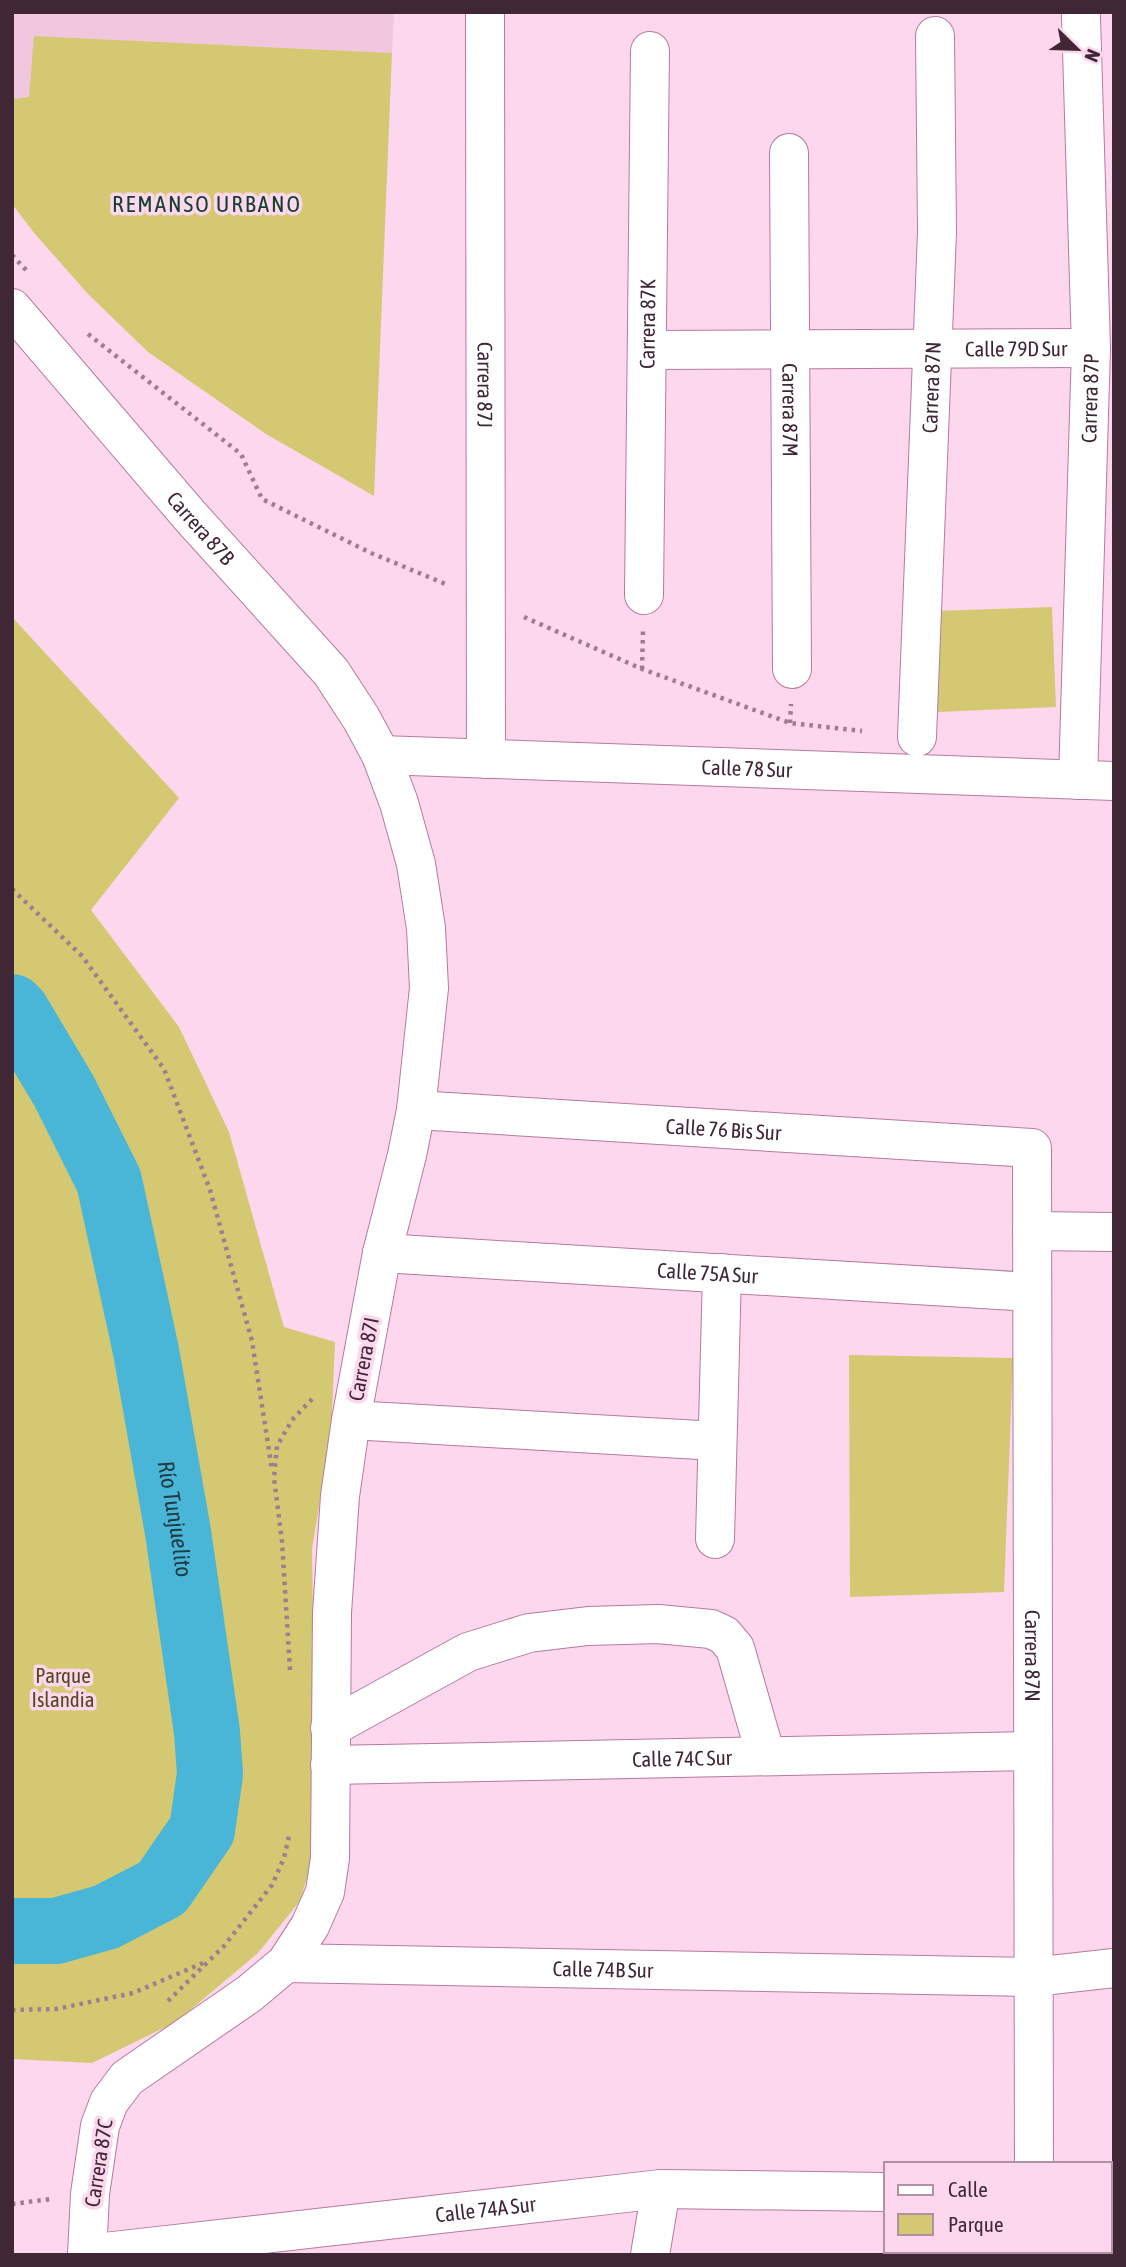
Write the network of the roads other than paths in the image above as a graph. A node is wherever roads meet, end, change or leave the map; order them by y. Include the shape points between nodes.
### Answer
1 (485, 12) edge
2 (1081, 17) dead end
3 (935, 36) dead end
4 (650, 51) dead end
5 (1098, 84) edge
6 (789, 153) dead end
7 (17, 322) edge
8 (1091, 348) junction
9 (790, 349) junction
10 (933, 349) junction
11 (646, 350) junction
12 (1102, 432) edge
13 (644, 595) dead end
14 (792, 668) dead end
15 (917, 737) road end
16 (381, 755) junction
17 (486, 759) junction
18 (1096, 780) edge
19 (416, 1110) junction
20 (1032, 1148) joint
21 (1032, 1231) junction
22 (1114, 1232) edge
23 (382, 1254) junction
24 (722, 1273) junction
25 (1032, 1292) junction
26 (351, 1420) junction
27 (717, 1441) junction
28 (715, 1539) dead end
29 (330, 1747) junction
30 (1033, 1751) junction
31 (766, 1756) junction
32 (286, 1963) junction
33 (1114, 1968) edge
34 (1033, 1977) junction
35 (1034, 2162) edge
36 (661, 2189) junction
37 (884, 2192) edge
38 (87, 2254) edge
39 (650, 2255) edge

1 - 17 street, Carrera 87J
2 - 5 street, Carrera 87P
3 - 10 street, Carrera 87N
4 - 11 street, Carrera 87K
5 - 8 street, Carrera 87P
6 - 9 street, Carrera 87M
7 - 16 street, Carrera 87B via 331,673
8 - 10 street, Calle 79D Sur
8 - 12 street, Carrera 87P
9 - 10 street, Calle 79D Sur
9 - 11 street, Calle 79D Sur
9 - 14 street, Carrera 87M
10 - 15 street, Carrera 87N
11 - 13 street, Carrera 87K
12 - 18 street, Carrera 87P
16 - 17 street, Calle 78 Sur
16 - 19 street, Carrera 87I via 416,864 426,928 429,988
17 - 18 street, Calle 78 Sur
19 - 20 street, Calle 76 Bis Sur
19 - 23 street, Carrera 87I
20 - 21 street, Carrera 87N
21 - 22 street
21 - 25 street, Carrera 87N
23 - 24 street, Calle 75A Sur
23 - 26 street, Carrera 87I
24 - 25 street, Calle 75A Sur
24 - 27 street
25 - 30 street, Carrera 87N
26 - 27 street
26 - 29 street, Carrera 87I via 334,1554
27 - 28 street
29 - 31 street, Calle 74C Sur
29 - 31 street via 468,1652 529,1633 658,1624 711,1629 735,1647
29 - 32 street, Carrera 87I via 330,1858 325,1892
30 - 31 street, Calle 74C Sur
30 - 34 street, Carrera 87N
32 - 34 street, Calle 74B Sur
32 - 38 street, Carrera 87C via 212,2021 127,2078 109,2102 100,2126 90,2194
33 - 34 street, Calle 74B Sur
34 - 35 street, Carrera 87N
36 - 37 street, Calle 74A Sur
36 - 38 street, Calle 74A Sur
36 - 39 street

